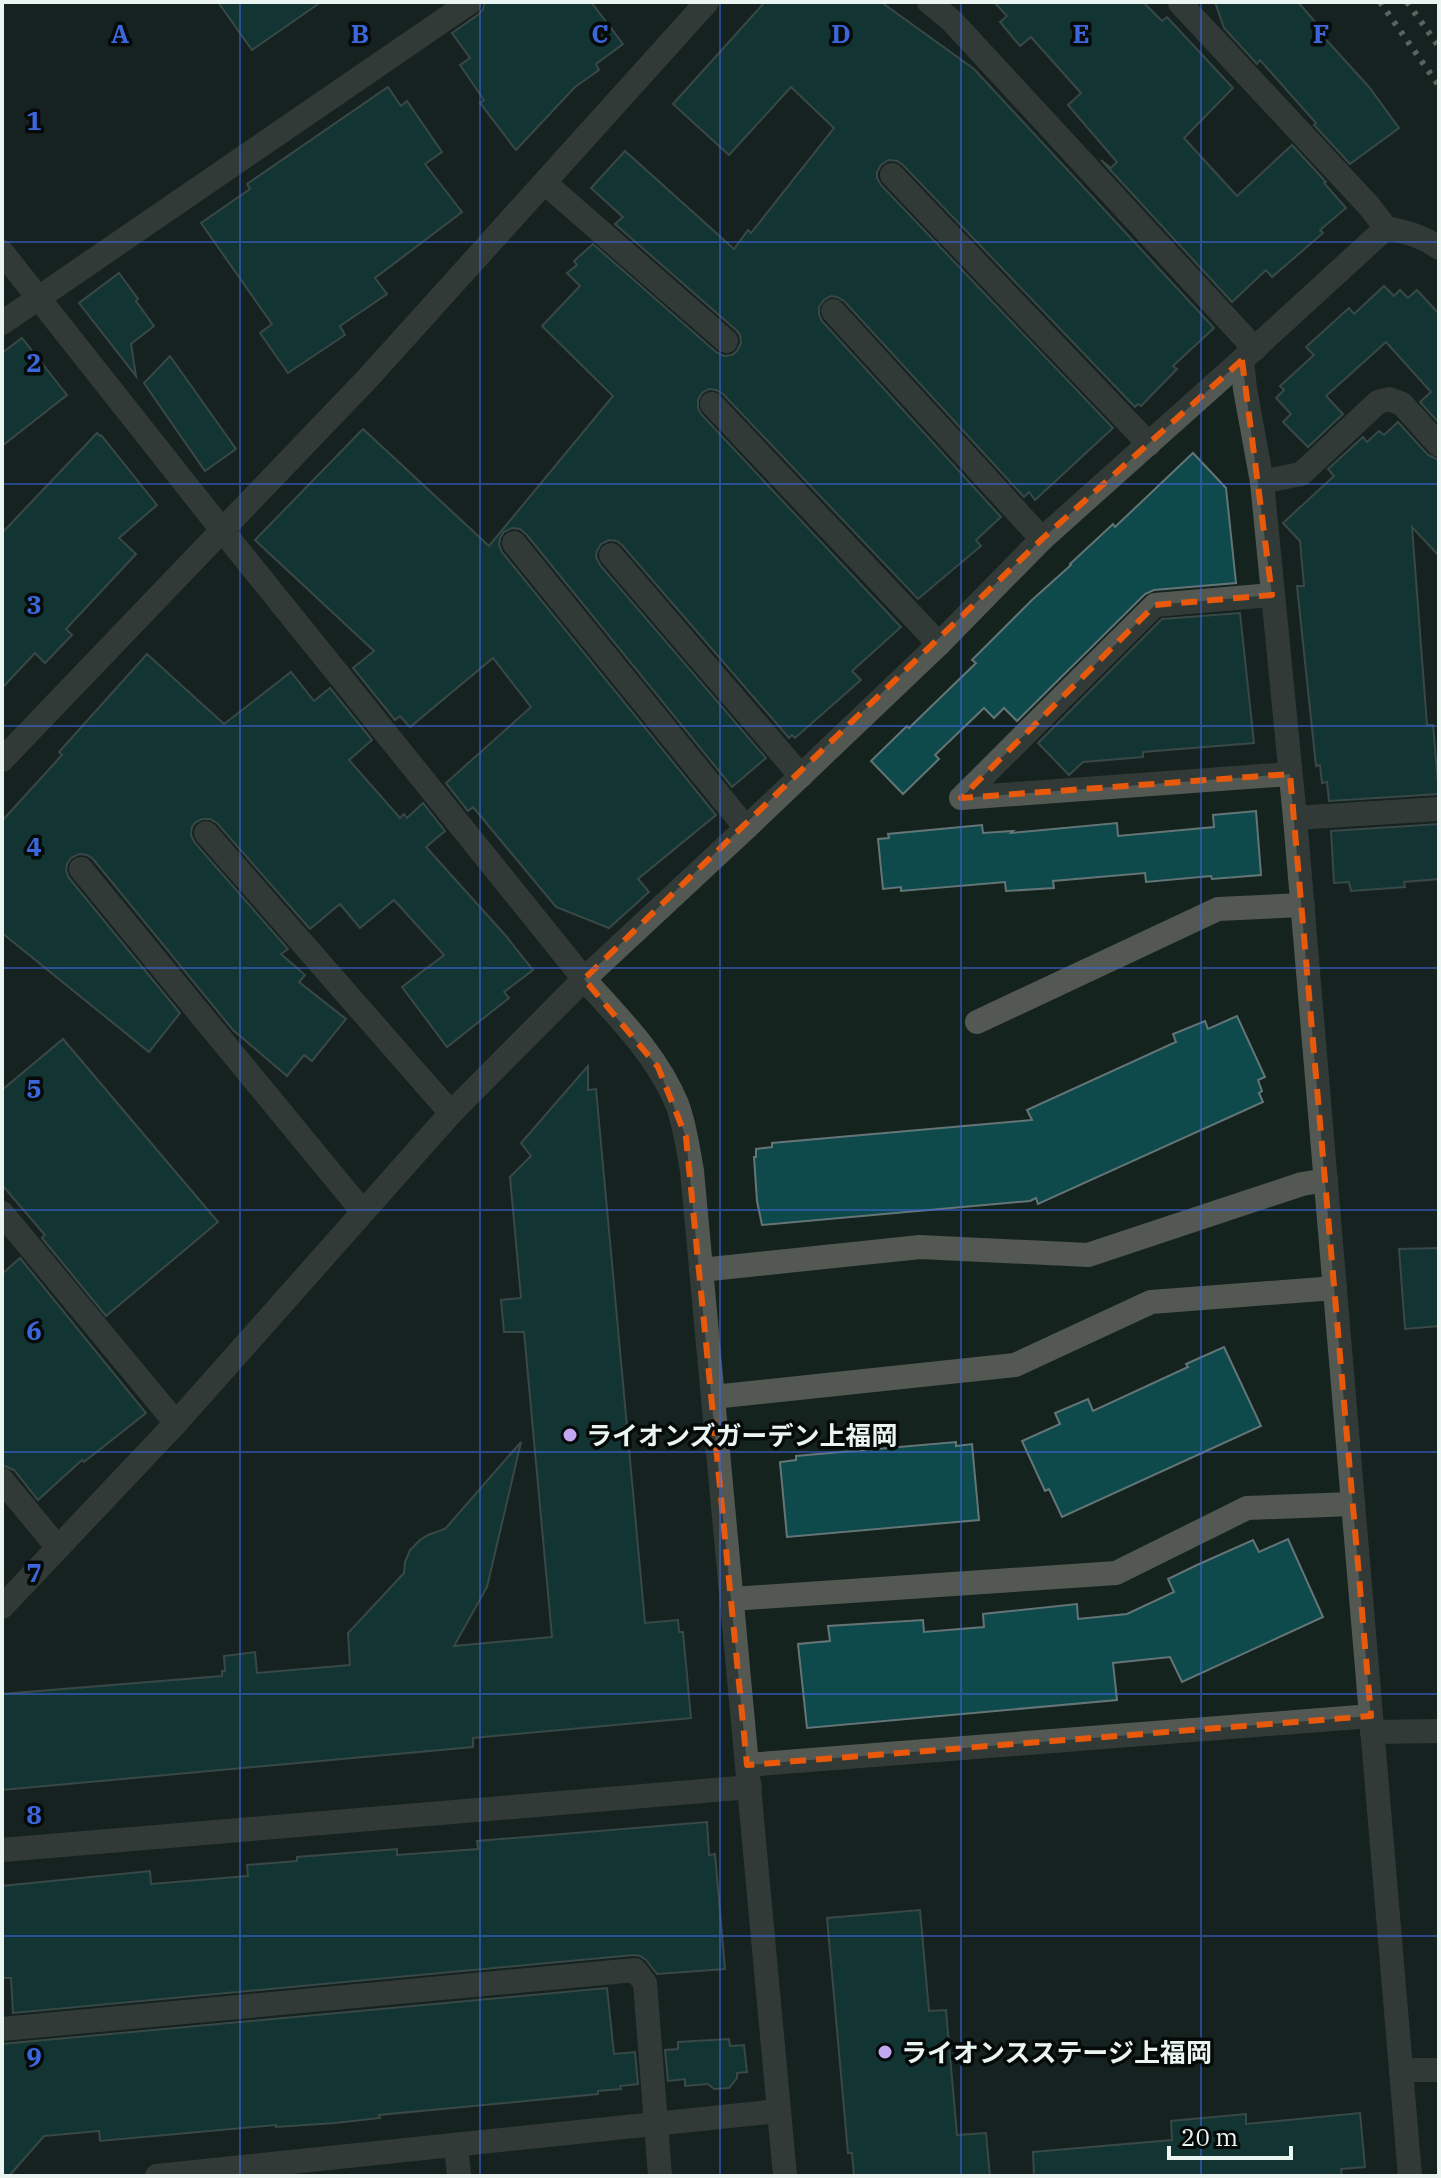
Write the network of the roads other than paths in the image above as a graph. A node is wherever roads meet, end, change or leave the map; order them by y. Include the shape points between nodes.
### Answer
1 (470, 2) edge
2 (707, 2) edge
3 (929, 2) edge
4 (1180, 3) edge
5 (892, 175) dead end
6 (545, 183) junction
7 (1386, 228) junction
8 (1439, 248) edge
9 (2, 252) edge
10 (38, 298) junction
11 (833, 311) dead end
12 (2, 323) edge
13 (726, 341) dead end
14 (1248, 354) junction
15 (712, 404) dead end
16 (1149, 444) junction
17 (1439, 445) edge
18 (1262, 482) junction
19 (222, 530) junction
20 (1042, 539) junction
21 (514, 543) dead end
22 (611, 555) dead end
23 (1272, 595) junction
24 (939, 644) junction
25 (2, 760) edge
26 (1290, 774) junction
27 (801, 776) junction
28 (1439, 809) edge
29 (1295, 818) junction
30 (746, 828) junction
31 (206, 833) dead end
32 (81, 869) dead end
33 (1303, 905) junction
34 (584, 979) junction
35 (977, 1022) dead end
36 (451, 1113) junction
37 (1326, 1180) junction
38 (363, 1212) junction
39 (2, 1213) edge
40 (701, 1270) junction
41 (1335, 1288) junction
42 (713, 1397) junction
43 (176, 1423) junction
44 (2, 1480) edge
45 (1353, 1504) junction
46 (58, 1548) junction
47 (732, 1599) junction
48 (2, 1607) edge
49 (1372, 1724) junction
50 (1439, 1731) edge
51 (748, 1776) junction
52 (2, 1850) edge
53 (2, 2029) edge
54 (1401, 2070) junction
55 (1439, 2070) edge
56 (778, 2111) junction
57 (657, 2124) junction
58 (456, 2145) junction
59 (374, 2154) junction
60 (157, 2176) edge
61 (349, 2176) edge
62 (459, 2176) edge
63 (660, 2176) edge
64 (785, 2176) edge
65 (1410, 2176) edge

1 - 10 street
2 - 6 street
3 - 14 street via 952,21
4 - 7 street
5 - 16 street
6 - 13 street
6 - 19 street
7 - 8 street via 1411,233
7 - 14 street
9 - 10 street
10 - 12 street
10 - 19 street
11 - 20 street
14 - 16 street
14 - 18 street via 1245,389
15 - 24 street
16 - 20 street
17 - 18 street via 1402,404 1389,399 1378,402 1301,474
18 - 23 street
19 - 25 street
19 - 34 street
20 - 24 street
21 - 30 street
22 - 27 street
23 - 26 street
23 - 26 street via 1155,605 961,798
24 - 27 street
26 - 29 street
27 - 30 street
28 - 29 street
29 - 33 street
30 - 34 street
31 - 36 street
32 - 38 street
33 - 35 street via 1218,909
33 - 37 street
34 - 36 street
34 - 40 street via 658,1067 677,1104 692,1171
36 - 38 street
37 - 40 street via 1088,1255 920,1247
37 - 41 street
38 - 43 street
39 - 43 street
40 - 42 street
41 - 42 street via 1151,1302 1015,1365
41 - 45 street
42 - 47 street
43 - 46 street
44 - 46 street
45 - 47 street via 1247,1508 1116,1573
45 - 49 street
46 - 48 street
47 - 51 street
49 - 50 street
49 - 51 street
49 - 54 street
51 - 52 street
51 - 56 street
53 - 57 street via 635,1970 645,1983
54 - 55 street
54 - 65 street
56 - 57 street
56 - 64 street
57 - 58 street
57 - 63 street
58 - 59 street
58 - 62 street
59 - 60 street
59 - 61 street

